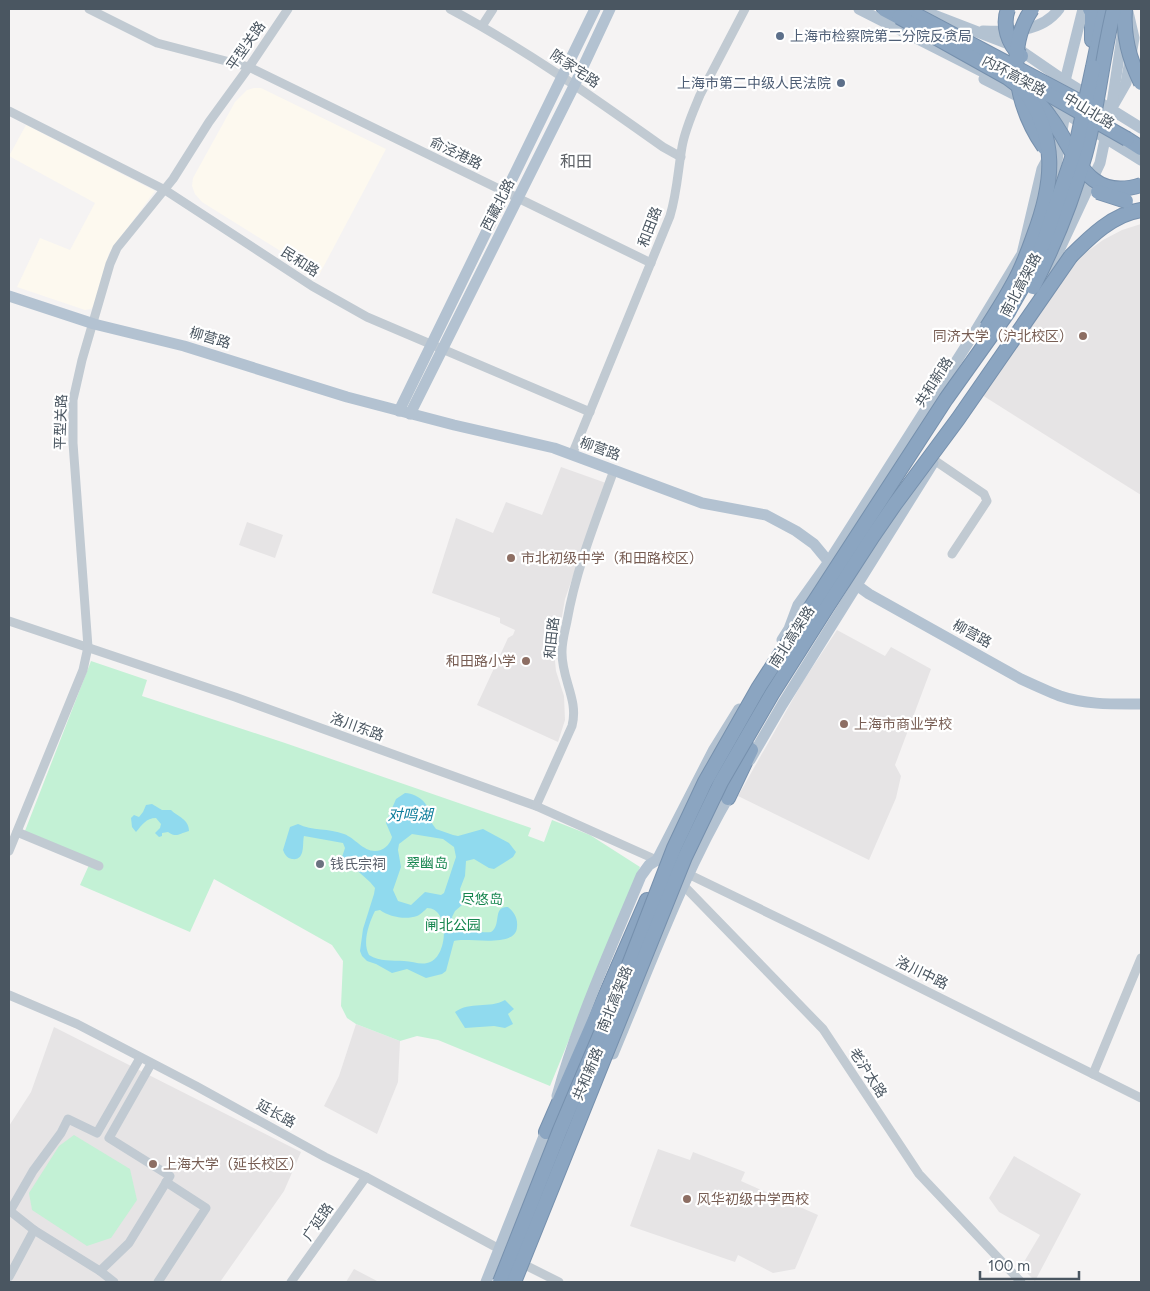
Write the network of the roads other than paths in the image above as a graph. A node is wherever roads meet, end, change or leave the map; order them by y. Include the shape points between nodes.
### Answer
1 (89, 9) edge
2 (288, 9) edge
3 (450, 9) edge
4 (493, 9) edge
5 (595, 9) edge
6 (610, 9) edge
7 (745, 9) edge
8 (884, 9) edge
9 (918, 9) edge
10 (1008, 9) edge
11 (1032, 9) edge
12 (1059, 9) edge
13 (1084, 9) edge
14 (1090, 9) edge
15 (1105, 9) edge
16 (1114, 9) edge
17 (1126, 9) edge
18 (862, 11) edge
19 (902, 13) edge
20 (1141, 24) edge
21 (482, 26) junction
22 (970, 30) junction
23 (1134, 38) junction
24 (249, 67) junction
25 (1092, 67) junction
26 (563, 76) junction
27 (1065, 81) junction
28 (1141, 83) edge
29 (575, 84) junction
30 (1024, 90) junction
31 (1077, 98) junction
32 (1111, 110) junction
33 (9, 111) edge
34 (1063, 122) junction
35 (1141, 128) edge
36 (1104, 138) junction
37 (1141, 138) edge
38 (1141, 148) edge
39 (681, 157) junction
40 (1141, 160) edge
41 (1141, 185) edge
42 (165, 190) junction
43 (506, 192) junction
44 (518, 199) junction
45 (1141, 202) edge
46 (1141, 210) edge
47 (1038, 236) junction
48 (1022, 254) junction
49 (651, 263) junction
50 (9, 296) edge
51 (94, 324) junction
52 (988, 327) junction
53 (973, 335) junction
54 (431, 344) junction
55 (442, 349) junction
56 (946, 399) junction
57 (962, 409) junction
58 (404, 412) junction
59 (590, 412) junction
60 (572, 454) junction
61 (934, 460) junction
62 (614, 470) junction
63 (895, 504) junction
64 (874, 536) junction
65 (952, 554) dead end
66 (830, 565) junction
67 (853, 582) junction
68 (9, 621) edge
69 (88, 648) junction
70 (1141, 704) edge
71 (728, 798) junction
72 (536, 806) junction
73 (17, 832) junction
74 (674, 848) junction
75 (9, 852) edge
76 (657, 860) junction
77 (99, 866) dead end
78 (689, 874) junction
79 (684, 886) junction
80 (1141, 958) edge
81 (9, 995) edge
82 (140, 1058) junction
83 (151, 1064) junction
84 (1093, 1074) junction
85 (1141, 1098) edge
86 (546, 1132) junction
87 (97, 1133) junction
88 (109, 1138) junction
89 (366, 1177) junction
90 (166, 1182) junction
91 (34, 1230) junction
92 (500, 1249) junction
93 (525, 1265) junction
94 (100, 1271) junction
95 (9, 1277) edge
96 (114, 1282) edge
97 (158, 1282) edge
98 (291, 1282) edge
99 (486, 1282) edge
100 (500, 1282) edge
101 (514, 1282) edge
102 (518, 1282) edge
103 (559, 1282) edge
104 (1022, 1282) edge

1 - 24 street, 俞泾港路 via 157,43
2 - 24 street, 平型关路
3 - 21 street, 陈家宅路
4 - 21 street
5 - 26 main road, 西藏北路
6 - 29 main road, 西藏北路
7 - 39 street, 和田路 via 700,95
8 - 19 highway, 内环高架路
9 - 22 main road, 中山北路
10 - 31 highway, bridge via 1004,18 1007,35 1017,52
11 - 45 highway, bridge via 1020,38 1017,65 1019,93 1037,136 1052,158 1073,177 1100,193 1126,202
12 - 22 main road via 1036,27 999,32
13 - 27 main road, 共和新路
14 - 25 highway
15 - 25 highway, 南北高架路
16 - 63 highway, 南北高架路, bridge via 1086,154 1053,247 1017,314
17 - 23 main road, 共和新路
17 - 28 highway, bridge via 1126,46
17 - 32 main road, 共和新路
18 - 34 main road, 中山北路
19 - 30 highway, bridge
19 - 31 highway, 内环高架路, bridge
19 - 38 highway, 内环高架路, bridge
20 - 23 main road, 共和新路
21 - 26 street, 陈家宅路
22 - 27 main road, 中山北路 via 1014,46
23 - 32 main road, 共和新路 via 1126,83
24 - 42 street, 平型关路
24 - 43 street, 俞泾港路
25 - 56 highway, 南北高架路, bridge via 1076,146 1044,241 1008,312
26 - 29 street, 陈家宅路
26 - 43 main road, 西藏北路
27 - 32 main road, 中山北路
27 - 34 main road, 共和新路
29 - 39 street, 陈家宅路
29 - 44 main road, 西藏北路
30 - 41 highway, bridge via 1050,116 1089,177 1108,188 1129,189
30 - 56 highway, bridge via 1040,116 1050,158 1049,185 1042,215 1014,283
31 - 37 highway, 内环高架路, bridge
32 - 35 main road, 中山北路
32 - 36 main road, 共和新路
33 - 42 street, 民和路
34 - 36 main road, 中山北路
34 - 47 main road, 共和新路 via 1054,180
34 - 48 main road, 共和新路 via 1042,169
36 - 40 main road, 中山北路
36 - 57 main road, 共和新路 via 1100,163 1022,329
39 - 49 street, 和田路 via 672,208
42 - 51 street, 平型关路 via 117,248
42 - 54 street, 民和路 via 323,293 377,322
43 - 44 street, 俞泾港路
43 - 54 main road, 西藏北路
44 - 49 street, 俞泾港路
44 - 55 main road, 西藏北路
46 - 63 highway, bridge via 1113,221 1091,236 1071,256
47 - 48 main road
47 - 52 main road, 共和新路 via 1017,284
48 - 53 main road, 共和新路
49 - 59 street, 和田路
50 - 51 main road, 柳营路
51 - 58 main road, 柳营路 via 184,346
51 - 69 street, 平型关路 via 74,400 73,443
52 - 53 main road
52 - 66 main road, 共和新路
53 - 66 main road, 共和新路
54 - 55 street, 民和路
54 - 58 main road, 西藏北路
55 - 58 main road, 西藏北路
55 - 59 street, 民和路
56 - 74 highway, 南北高架路, bridge via 760,687 705,782
57 - 61 main road, 共和新路
57 - 67 main road, 共和新路
58 - 60 main road, 柳营路
59 - 60 street, 和田路
60 - 62 main road, 柳营路
61 - 65 street via 984,494 987,501
61 - 67 main road, 共和新路
62 - 66 main road, 柳营路 via 702,503 766,516 814,544
62 - 72 street, 和田路 via 574,586 563,642 562,660 573,699 574,718
63 - 64 highway, 南北高架路, bridge
64 - 71 highway, bridge via 846,591 778,700
64 - 101 highway, 南北高架路, bridge via 772,694 701,823
66 - 67 main road, 柳营路
66 - 76 main road, 共和新路 via 713,751
67 - 70 main road, 柳营路 via 1041,689 1082,701
67 - 71 main road, 共和新路 via 751,741 737,766
68 - 69 street, 洛川东路
69 - 72 street, 洛川东路 via 235,697
69 - 73 street, 平型关路
71 - 78 main road, 共和新路
72 - 76 street, 洛川东路
73 - 75 street, 平型关路
73 - 77 street
74 - 86 highway, bridge via 647,900
74 - 100 highway, 南北高架路, bridge
76 - 78 street, 洛川东路
76 - 86 main road, 共和新路 via 642,876 599,976 567,1057
76 - 86 main road, 共和新路 via 661,869 585,1061
78 - 79 main road, 共和新路
78 - 84 street, 洛川中路
79 - 93 main road, 共和新路
79 - 104 street, 老沪太路 via 823,1029 919,1174
80 - 84 street
81 - 82 street, 延长路 via 77,1024
82 - 83 street, 延长路
82 - 87 street
83 - 88 street
83 - 89 street, 延长路
84 - 85 street, 洛川中路
86 - 92 main road, 共和新路
87 - 88 street
87 - 91 street via 68,1120 33,1171 10,1211
88 - 90 street via 170,1176
89 - 92 street, 延长路
89 - 98 street, 广延路
90 - 94 street via 129,1243
90 - 97 street via 206,1208
91 - 94 street
91 - 95 street
92 - 93 street, 延长路
92 - 99 main road, 共和新路
93 - 102 main road, 共和新路
93 - 103 street, 延长路
94 - 96 street

